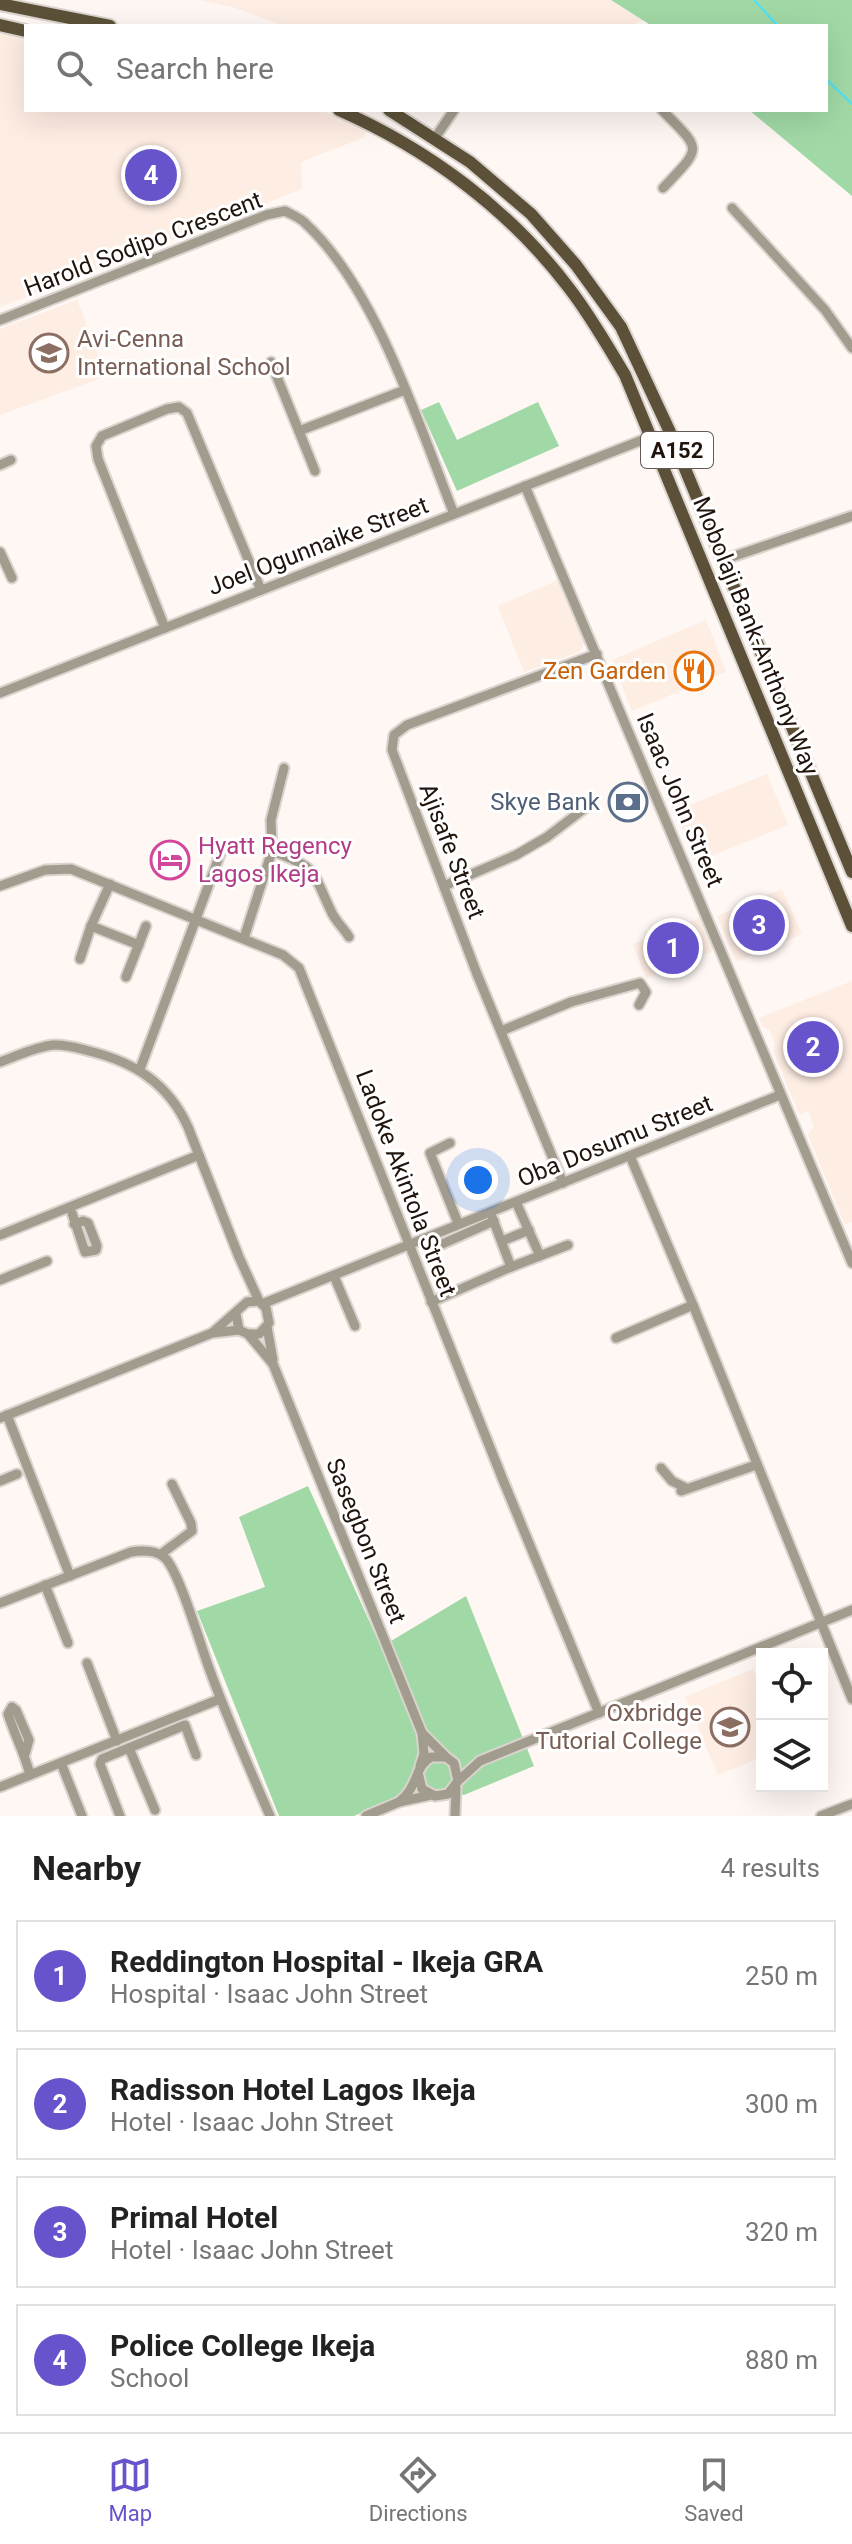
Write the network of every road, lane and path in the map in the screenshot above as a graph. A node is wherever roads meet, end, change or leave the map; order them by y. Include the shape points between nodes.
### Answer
1 (0, 4) edge
2 (100, 24) edge
3 (0, 25) edge
4 (24, 31) edge
5 (343, 112) edge
6 (392, 112) edge
7 (453, 112) edge
8 (664, 112) edge
9 (435, 138) junction
10 (663, 188) dead end
11 (732, 208) dead end
12 (0, 320) edge
13 (852, 348) edge
14 (271, 362) dead end
15 (405, 390) junction
16 (299, 431) junction
17 (650, 437) junction
18 (11, 460) dead end
19 (0, 465) edge
20 (315, 471) dead end
21 (525, 486) junction
22 (454, 514) junction
23 (852, 516) edge
24 (0, 552) edge
25 (723, 560) junction
26 (12, 578) dead end
27 (261, 590) junction
28 (165, 628) junction
29 (597, 654) junction
30 (0, 693) edge
31 (284, 768) dead end
32 (585, 808) dead end
33 (222, 849) dead end
34 (272, 851) junction
35 (851, 866) edge
36 (110, 884) junction
37 (0, 886) edge
38 (444, 886) junction
39 (195, 917) junction
40 (91, 926) junction
41 (146, 926) dead end
42 (852, 926) edge
43 (349, 937) dead end
44 (244, 938) junction
45 (139, 945) junction
46 (80, 959) dead end
47 (126, 977) dead end
48 (639, 1005) dead end
49 (501, 1031) junction
50 (0, 1062) edge
51 (140, 1069) junction
52 (780, 1095) junction
53 (450, 1143) dead end
54 (199, 1155) junction
55 (630, 1156) junction
56 (563, 1183) junction
57 (516, 1202) junction
58 (72, 1213) dead end
59 (458, 1223) junction
60 (74, 1224) dead end
61 (529, 1230) junction
62 (0, 1234) edge
63 (502, 1241) junction
64 (410, 1244) junction
65 (568, 1245) dead end
66 (540, 1256) junction
67 (47, 1261) dead end
68 (852, 1263) edge
69 (511, 1267) junction
70 (334, 1276) junction
71 (0, 1280) edge
72 (285, 1294) junction
73 (448, 1294) junction
74 (261, 1302) junction
75 (431, 1302) junction
76 (693, 1305) junction
77 (236, 1314) junction
78 (268, 1322) junction
79 (355, 1326) dead end
80 (244, 1332) junction
81 (212, 1333) junction
82 (616, 1338) dead end
83 (273, 1364) junction
84 (3, 1417) edge
85 (756, 1465) junction
86 (661, 1468) dead end
87 (17, 1474) dead end
88 (0, 1481) edge
89 (172, 1484) dead end
90 (161, 1554) junction
91 (70, 1576) junction
92 (45, 1585) junction
93 (0, 1603) edge
94 (852, 1610) edge
95 (820, 1623) junction
96 (68, 1643) dead end
97 (87, 1663) dead end
98 (220, 1699) junction
99 (852, 1699) edge
100 (599, 1713) junction
101 (156, 1730) junction
102 (422, 1733) junction
103 (117, 1741) junction
104 (129, 1748) junction
105 (25, 1754) dead end
106 (196, 1755) dead end
107 (448, 1758) junction
108 (480, 1761) junction
109 (61, 1763) junction
110 (419, 1769) junction
111 (30, 1775) junction
112 (457, 1783) junction
113 (0, 1787) edge
114 (434, 1796) junction
115 (399, 1802) junction
116 (852, 1804) edge
117 (155, 1810) dead end
118 (82, 1816) edge
119 (120, 1816) edge
120 (270, 1816) edge
121 (366, 1816) edge
122 (455, 1816) edge
123 (821, 1816) edge

1 - 2 main road
3 - 4 main road
5 - 17 main road, Mobolaji Bank-Anthony Way / A152 via 397,138 450,173 547,261 625,375
6 - 9 main road, Mobolaji Bank-Anthony Way / A152
7 - 9 street
8 - 10 street via 693,149 692,157
9 - 25 main road, Mobolaji Bank-Anthony Way / A152 via 531,214 610,310 642,368
11 - 13 street via 825,310
12 - 15 street, Harold Sodipo Crescent via 285,211 305,222 348,274
14 - 16 street
15 - 16 street
15 - 22 street, Harold Sodipo Crescent
16 - 20 street
17 - 21 street, Joel Ogunnaike Street
17 - 42 main road, Mobolaji Bank-Anthony Way / A152
18 - 19 street
21 - 22 street, Joel Ogunnaike Street
21 - 29 street, Isaac John Street
22 - 27 street, Joel Ogunnaike Street
23 - 25 street
24 - 26 street
25 - 35 main road, Mobolaji Bank-Anthony Way / A152
27 - 28 street, Joel Ogunnaike Street
27 - 28 street via 187,413 179,407 167,409 102,436 96,446
28 - 30 street, Joel Ogunnaike Street
29 - 38 street, Ajisafe Street via 407,725 394,735 392,750
29 - 52 street, Isaac John Street
31 - 34 street via 271,820
32 - 38 street via 516,855
33 - 39 street
34 - 43 street via 314,871
34 - 44 street
36 - 37 street, Ladoke Akintola Street via 71,869 45,870
36 - 39 street, Ladoke Akintola Street
36 - 40 street
38 - 49 street, Ajisafe Street
39 - 44 street, Ladoke Akintola Street
39 - 51 street
40 - 45 street
40 - 46 street
41 - 45 street
44 - 64 street, Ladoke Akintola Street via 299,968
45 - 47 street
48 - 49 street via 646,992 640,983 571,1002
49 - 56 street, Ajisafe Street
50 - 51 street via 65,1045
51 - 54 street via 179,1108
52 - 55 street, Oba Dosumu Street
52 - 68 street, Isaac John Street
53 - 59 street via 430,1153
54 - 62 street
54 - 74 street
55 - 56 street, Oba Dosumu Street
55 - 76 street
56 - 57 street, Oba Dosumu Street
57 - 59 street, Oba Dosumu Street
57 - 61 street
58 - 60 street
59 - 64 street, Oba Dosumu Street
61 - 63 street
61 - 66 street
63 - 69 street
63 - 73 street via 493,1219 431,1249
64 - 70 street, Oba Dosumu Street
64 - 75 street, Ladoke Akintola Street
65 - 66 street
66 - 69 street
67 - 71 street
69 - 73 street
70 - 72 street, Oba Dosumu Street
70 - 79 street
72 - 74 street, Oba Dosumu Street
72 - 78 street
73 - 75 street
74 - 77 street via 242,1304
74 - 78 street
75 - 100 street, Ladoke Akintola Street
76 - 82 street
76 - 85 street
77 - 80 street
77 - 81 street
78 - 80 street via 259,1334
78 - 83 street, Sasegbon Street
80 - 81 street
80 - 83 street, Sasegbon Street
81 - 84 street
83 - 102 street, Sasegbon Street
84 - 91 street
85 - 86 street via 684,1490
85 - 95 street
87 - 88 street
89 - 90 street via 192,1531
90 - 91 street via 131,1552
90 - 98 street via 178,1584
91 - 92 street
92 - 93 street
92 - 96 street
94 - 95 street
95 - 99 street
95 - 100 street
97 - 103 street
98 - 101 street
98 - 120 street
100 - 108 street
101 - 103 street
101 - 104 street
101 - 106 street via 190,1723
102 - 107 street, Sasegbon Street
102 - 110 street, Sasegbon Street
103 - 109 street
104 - 117 street
104 - 119 street via 100,1761
105 - 111 street
107 - 108 street
107 - 110 street via 431,1757
107 - 112 street via 457,1769
108 - 112 street
109 - 111 street
109 - 118 street
110 - 114 street via 422,1789
110 - 115 street via 412,1790
111 - 113 street
112 - 114 street via 448,1794
112 - 122 street
114 - 115 street
114 - 122 street
115 - 121 street
116 - 123 street

